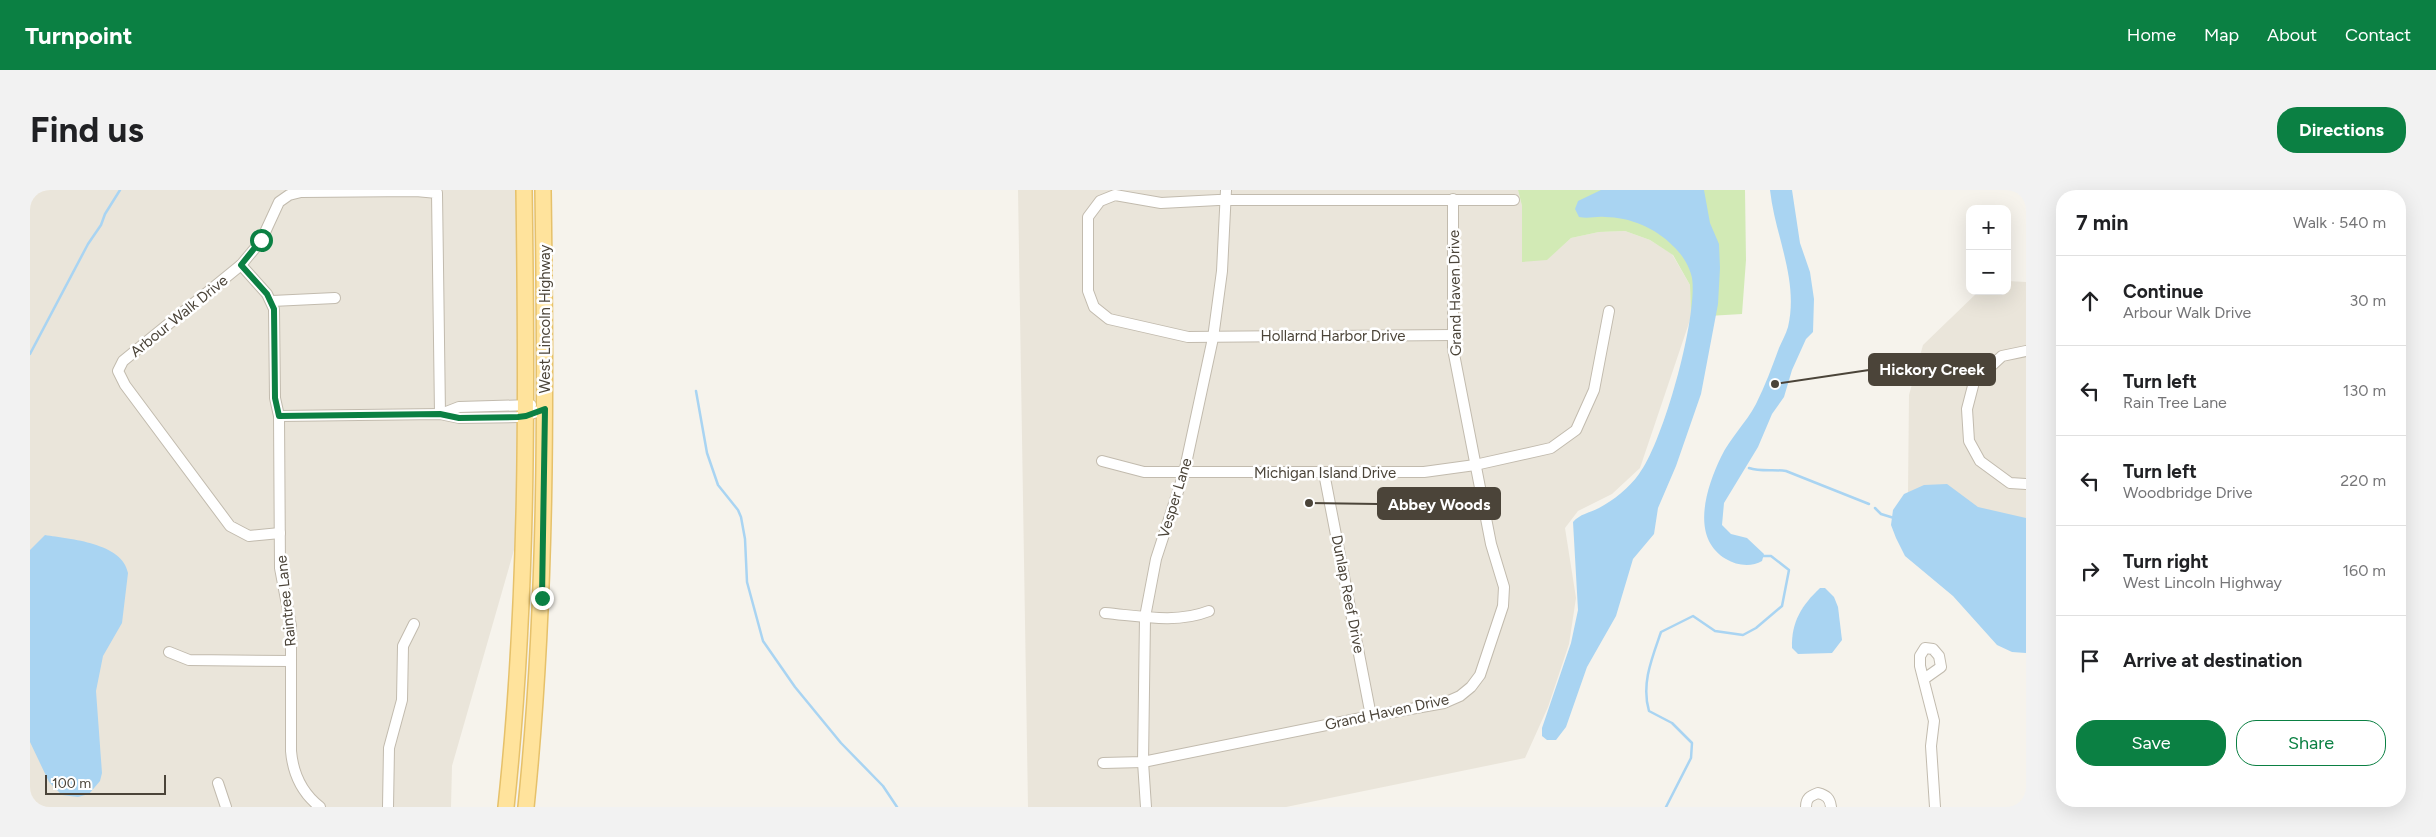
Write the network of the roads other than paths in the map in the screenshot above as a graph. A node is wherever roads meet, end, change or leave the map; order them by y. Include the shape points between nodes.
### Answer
1 (524, 190) edge
2 (543, 190) edge
3 (1223, 197) edge
4 (1453, 200) junction
5 (1514, 200) dead end
6 (241, 265) junction
7 (335, 298) dead end
8 (272, 301) junction
9 (1608, 311) dead end
10 (1453, 335) junction
11 (1213, 338) junction
12 (2026, 351) edge
13 (545, 409) junction
14 (526, 410) junction
15 (440, 414) junction
16 (279, 416) junction
17 (1102, 461) dead end
18 (1470, 466) junction
19 (1184, 473) junction
20 (1324, 473) junction
21 (2026, 484) edge
22 (280, 533) junction
23 (1209, 611) dead end
24 (1106, 612) dead end
25 (1145, 617) junction
26 (414, 624) dead end
27 (169, 652) dead end
28 (291, 661) junction
29 (1924, 679) dead end
30 (1371, 716) junction
31 (1143, 762) junction
32 (1103, 763) dead end
33 (218, 784) dead end
34 (226, 807) edge
35 (320, 807) edge
36 (388, 807) edge
37 (506, 807) edge
38 (526, 807) edge
39 (1146, 807) edge
40 (1806, 807) edge
41 (1831, 807) edge
42 (1935, 807) edge

1 - 14 main road, West Lincoln Highway
2 - 13 main road, West Lincoln Highway
3 - 4 street
3 - 11 street, Vesper Lane via 1222,271
3 - 11 street, Hollarnd Harbor Drive via 1161,203 1115,195 1096,205 1087,225 1088,291 1098,311 1108,319 1175,336
4 - 5 street
4 - 10 street, Grand Haven Drive
6 - 8 street
6 - 15 street, Arbour Walk Drive via 261,240 279,202 295,192 416,190 437,193
6 - 22 street, Arbour Walk Drive via 123,361 118,371 125,386 230,526 249,536
7 - 8 street
8 - 16 street, Raintree Lane via 275,317 275,398
9 - 18 street, Michigan Island Drive via 1594,390 1576,430 1551,448
10 - 11 street, Hollarnd Harbor Drive
10 - 18 street, Grand Haven Drive
11 - 19 street, Vesper Lane
12 - 21 street via 2002,356 1974,382 1967,409 1969,441 1980,461 2010,483
13 - 14 street
13 - 38 main road, West Lincoln Highway via 542,598
14 - 15 street via 459,407
14 - 37 main road, West Lincoln Highway via 523,597
15 - 16 street
16 - 22 street, Raintree Lane
17 - 19 street, Michigan Island Drive via 1144,472
18 - 20 street, Michigan Island Drive via 1424,472
18 - 30 street, Grand Haven Drive via 1504,587 1503,606 1480,675 1460,696 1444,703
19 - 20 street, Michigan Island Drive
19 - 25 street, Vesper Lane via 1156,559
20 - 30 street, Dunlap Reef Drive
22 - 28 street, Raintree Lane via 281,576 290,612
23 - 25 street via 1177,619
24 - 25 street
25 - 31 street, Vesper Lane
26 - 36 street via 403,646 402,700 389,748
27 - 28 street via 189,660
28 - 35 street, Raintree Lane via 293,768 304,791
29 - 42 street via 1934,721 1931,746
30 - 31 street, Grand Haven Drive
31 - 32 street, Grand Haven Drive
31 - 39 street, Vesper Lane
33 - 34 street
40 - 41 street via 1806,801 1818,792 1826,795

